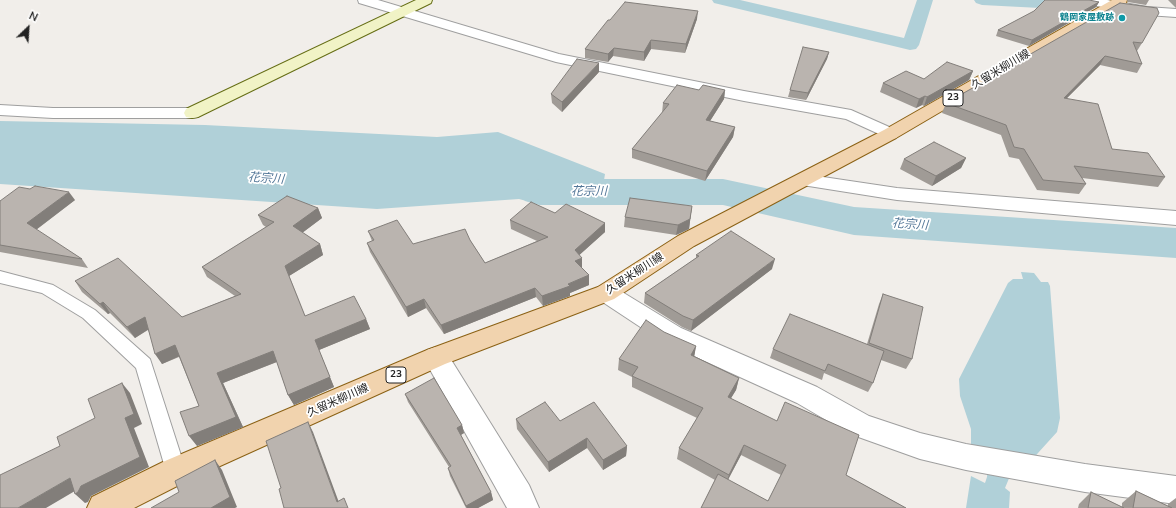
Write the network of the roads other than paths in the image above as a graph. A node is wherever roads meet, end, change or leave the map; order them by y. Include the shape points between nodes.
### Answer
1 (364, 0) edge
2 (426, 0) edge
3 (1085, 0) edge
4 (1116, 3) edge
5 (402, 12) junction
6 (1176, 13) edge
7 (0, 110) edge
8 (192, 113) joint
9 (890, 134) junction
10 (803, 180) junction
11 (1176, 218) edge
12 (0, 277) edge
13 (606, 293) junction
14 (436, 357) junction
15 (176, 471) junction
16 (1176, 490) edge
17 (103, 508) edge
18 (522, 508) edge

1 - 5 street
2 - 5 street
3 - 4 street
4 - 6 street via 1147,11
4 - 9 main road, 久留米柳川線 / 23
5 - 8 street
5 - 9 street via 556,58 851,115
7 - 8 street via 53,113
9 - 10 main road, 久留米柳川線 / 23
10 - 11 street via 897,194
10 - 13 main road, 久留米柳川線 / 23 via 686,241
12 - 15 lane via 47,289 89,314 144,364
13 - 14 main road, 久留米柳川線 / 23
13 - 16 street via 672,335 807,395 860,425 920,446 966,457 1086,478
14 - 15 main road, 久留米柳川線 / 23
14 - 18 street via 518,495
15 - 17 main road, 久留米柳川線 / 23

